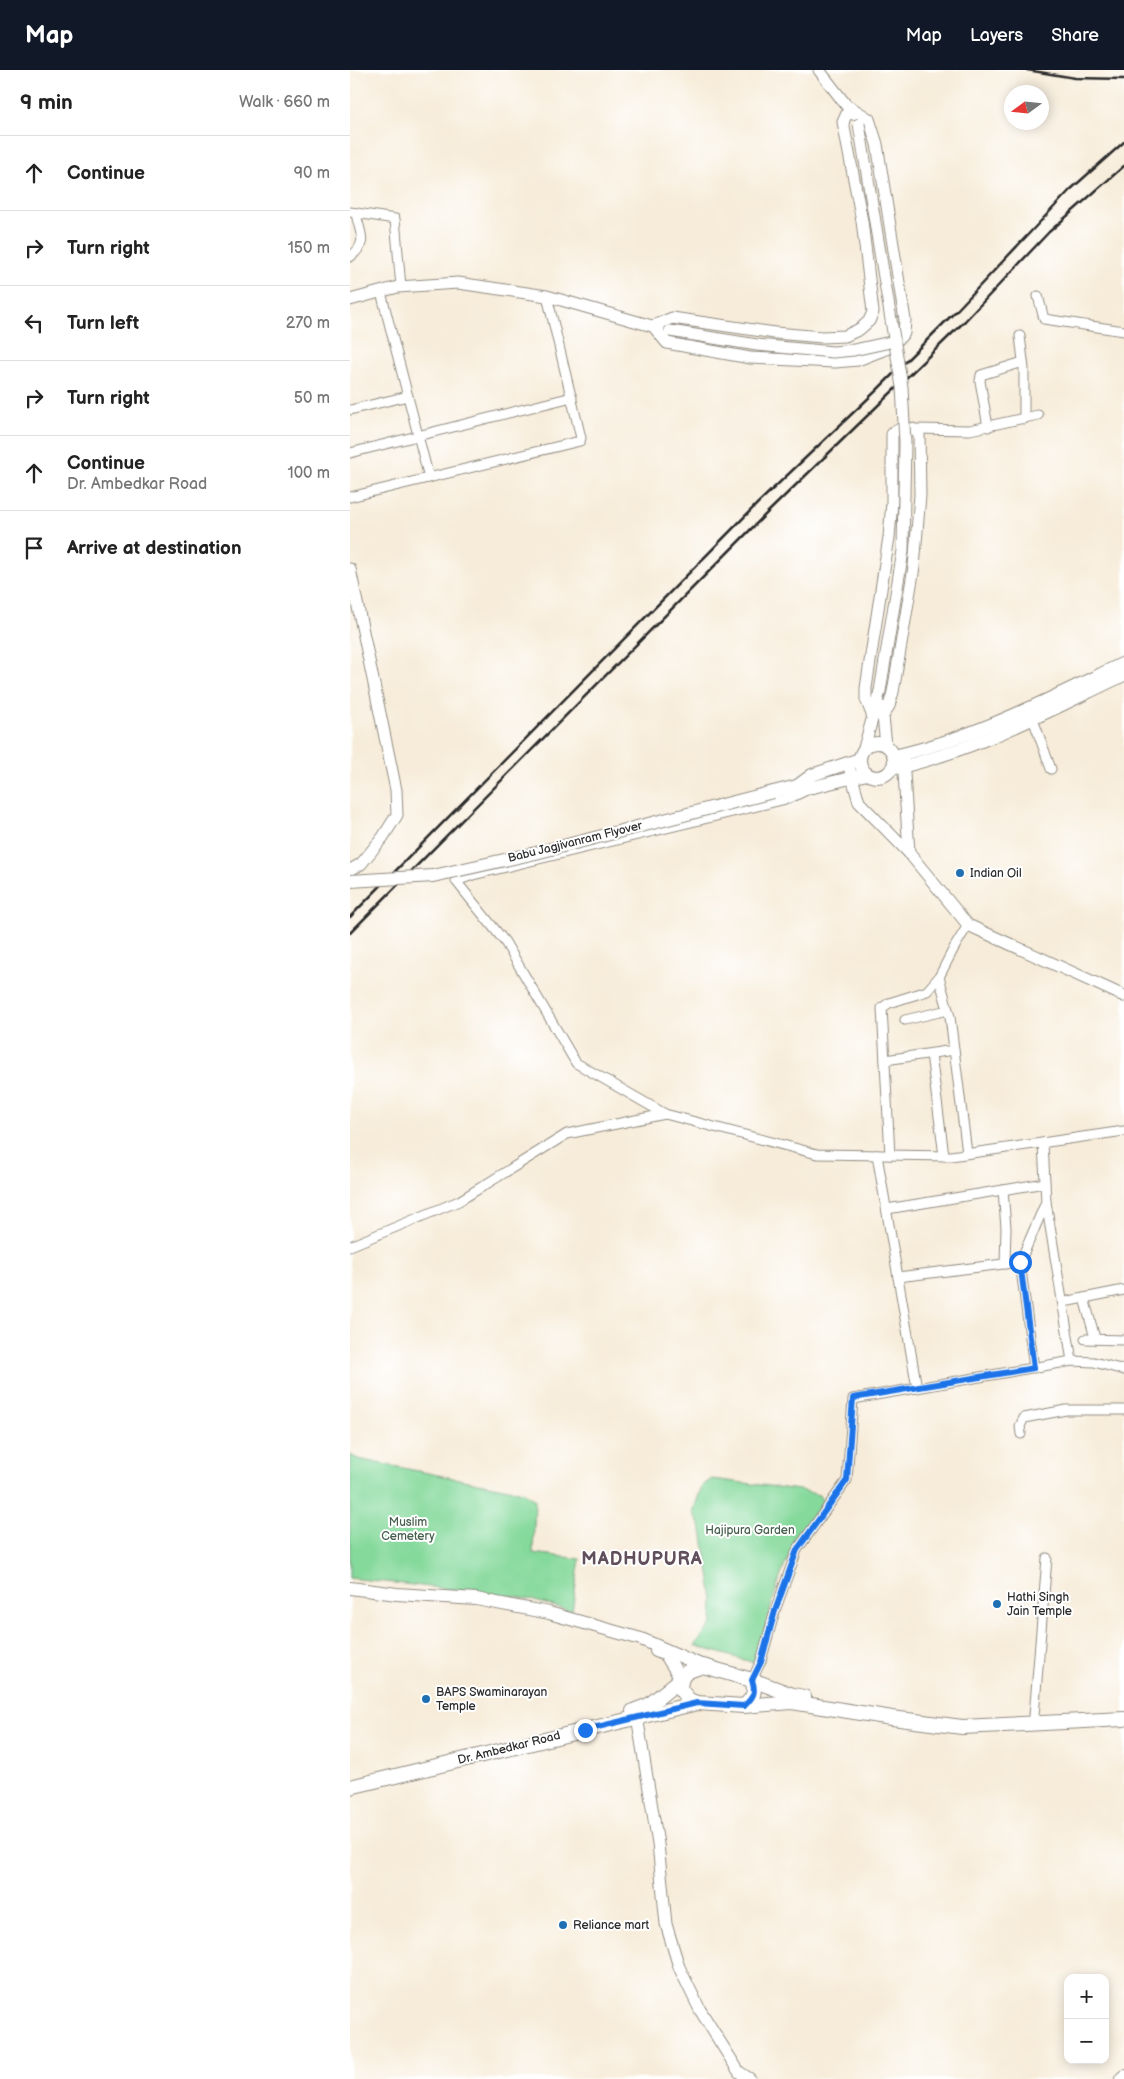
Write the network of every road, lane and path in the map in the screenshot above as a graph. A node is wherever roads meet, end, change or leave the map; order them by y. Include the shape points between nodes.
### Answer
1 (819, 70) edge
2 (850, 107) junction
3 (353, 213) edge
4 (350, 257) edge
5 (401, 287) junction
6 (381, 292) junction
7 (547, 296) junction
8 (1038, 296) dead end
9 (350, 300) edge
10 (653, 326) junction
11 (1124, 331) edge
12 (854, 334) junction
13 (1020, 336) dead end
14 (895, 341) junction
15 (858, 360) junction
16 (1023, 362) junction
17 (408, 396) junction
18 (572, 397) junction
19 (350, 410) edge
20 (1038, 415) dead end
21 (1024, 419) junction
22 (988, 427) junction
23 (914, 429) junction
24 (418, 436) junction
25 (350, 453) edge
26 (430, 478) junction
27 (350, 497) edge
28 (350, 569) edge
29 (1124, 663) edge
30 (1124, 675) edge
31 (878, 716) junction
32 (1033, 718) junction
33 (886, 745) junction
34 (858, 757) junction
35 (898, 761) junction
36 (1051, 769) dead end
37 (868, 774) junction
38 (851, 778) junction
39 (797, 786) junction
40 (813, 787) junction
41 (909, 853) junction
42 (350, 870) edge
43 (350, 881) edge
44 (968, 926) junction
45 (939, 977) junction
46 (1124, 996) edge
47 (948, 1010) junction
48 (905, 1020) dead end
49 (954, 1050) junction
50 (931, 1054) junction
51 (885, 1060) junction
52 (665, 1114) junction
53 (1124, 1131) edge
54 (1043, 1143) junction
55 (967, 1154) junction
56 (878, 1155) junction
57 (890, 1155) junction
58 (944, 1156) junction
59 (1045, 1183) junction
60 (1003, 1190) junction
61 (1046, 1202) junction
62 (887, 1209) junction
63 (350, 1246) edge
64 (1020, 1262) junction
65 (1006, 1264) junction
66 (898, 1277) junction
67 (1124, 1290) edge
68 (1084, 1298) junction
69 (1069, 1301) dead end
70 (1095, 1338) junction
71 (1086, 1339) dead end
72 (1124, 1340) edge
73 (1072, 1362) junction
74 (1034, 1368) junction
75 (1124, 1370) edge
76 (917, 1388) junction
77 (1124, 1410) edge
78 (1021, 1434) dead end
79 (1047, 1558) dead end
80 (350, 1588) edge
81 (350, 1594) edge
82 (703, 1666) junction
83 (681, 1680) junction
84 (752, 1680) junction
85 (697, 1703) junction
86 (744, 1706) junction
87 (1124, 1712) edge
88 (637, 1713) junction
89 (1034, 1716) junction
90 (1124, 1719) edge
91 (350, 1779) edge
92 (350, 1786) edge
93 (1124, 2076) edge
94 (750, 2079) edge
95 (1120, 2079) edge

1 - 2 street
2 - 12 street via 843,122 862,222 873,312 869,321
2 - 14 street, bridge via 859,124
2 - 15 street via 869,119 877,144 905,320 904,333 891,347
3 - 4 street via 362,244
3 - 5 street via 395,219
5 - 6 street
5 - 7 street via 458,284
6 - 9 street
6 - 17 street
7 - 10 street
7 - 18 street
8 - 11 street via 1044,319
10 - 12 street via 672,318 813,336
10 - 14 street, bridge via 757,346 833,352
10 - 15 street via 667,343 750,358 800,362
12 - 15 street
13 - 16 street
14 - 31 street, bridge via 902,396 905,497 902,551
16 - 21 street
16 - 22 street via 981,375
17 - 19 street
17 - 24 street
18 - 24 street
18 - 26 street via 581,438 578,443
20 - 21 street
21 - 22 street
22 - 23 street via 970,430
23 - 31 street via 919,434 920,495 914,567 893,692 889,706
23 - 31 street via 901,428 892,434 889,537 866,688 866,699
24 - 25 street
24 - 26 street
26 - 27 street
28 - 42 street via 396,790 397,815 384,837 361,864
29 - 35 main road via 976,732
30 - 32 main road
31 - 33 street
31 - 34 street
32 - 35 main road via 944,756
32 - 36 street
33 - 34 main road via 874,743
33 - 35 main road
34 - 37 main road
34 - 38 street
34 - 39 main road via 812,775
35 - 37 main road via 884,776
35 - 41 street
37 - 38 main road
38 - 40 main road
38 - 41 street via 859,802
39 - 40 main road
39 - 43 main road, Babu Jagjivanram Flyover, bridge via 433,876
40 - 52 street via 790,798 456,881 505,942 576,1063
41 - 44 street
44 - 45 street
44 - 46 street
45 - 47 street
45 - 51 street via 927,991 882,1008
47 - 48 street
47 - 49 street
49 - 50 street
49 - 55 street
50 - 51 street
50 - 58 street
51 - 57 street
52 - 56 street via 817,1154
52 - 63 street via 567,1134 458,1201
53 - 54 street
54 - 55 street
54 - 59 street
55 - 58 street
56 - 57 street
56 - 62 street
57 - 58 street
59 - 60 street
59 - 61 street
60 - 62 street
60 - 65 street
61 - 64 street
61 - 73 street
62 - 66 street
64 - 65 street
64 - 74 street
65 - 66 street
66 - 76 street
67 - 68 street
68 - 69 street
68 - 70 street
70 - 71 street
70 - 72 street
73 - 74 street
73 - 75 street via 1094,1362
74 - 76 street
76 - 84 street via 853,1398 847,1480 797,1550 761,1662
77 - 78 street via 1066,1410 1024,1418
79 - 89 street
80 - 82 main road via 476,1599 549,1613 642,1639
81 - 83 main road via 475,1605 548,1618 666,1655
82 - 83 main road, Dr. Ambedkar Road via 686,1672
82 - 84 main road
83 - 85 main road via 680,1689 689,1700
83 - 88 main road, Dr. Ambedkar Road
84 - 86 main road via 753,1698
84 - 89 main road via 793,1695 893,1711 963,1719
85 - 86 main road, Dr. Ambedkar Road
85 - 88 main road, Dr. Ambedkar Road
86 - 90 main road, Dr. Ambedkar Road via 792,1702 962,1726
87 - 89 main road
88 - 91 main road, Dr. Ambedkar Road
88 - 92 main road, Dr. Ambedkar Road
88 - 94 street via 658,1844 666,1924 679,1967 700,2010 739,2072
93 - 95 main road

